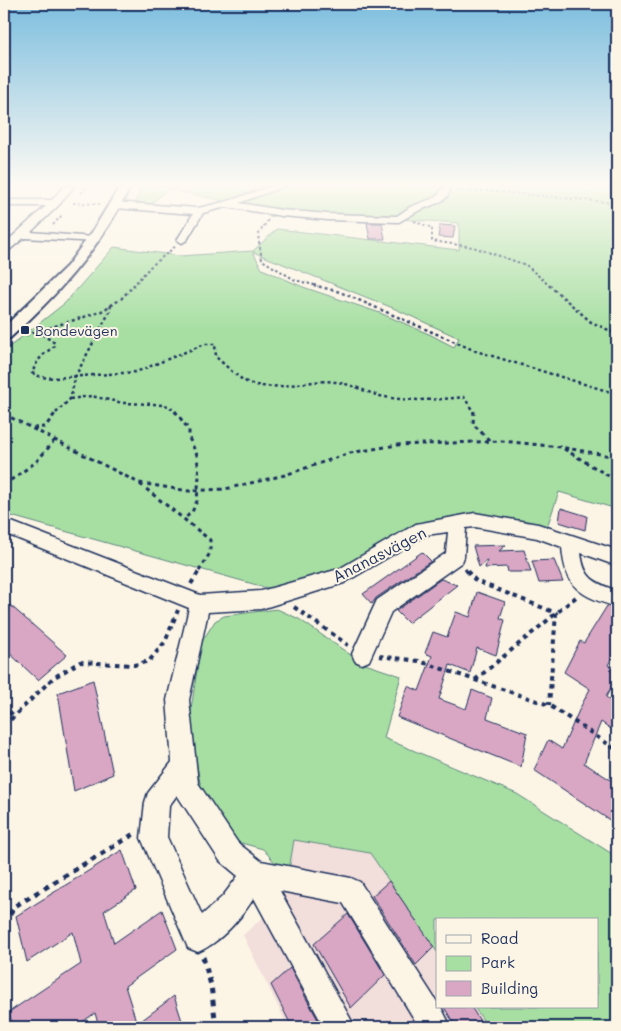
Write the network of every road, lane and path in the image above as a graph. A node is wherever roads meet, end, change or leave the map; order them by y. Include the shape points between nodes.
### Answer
1 (97, 234) edge
2 (186, 234) edge
3 (258, 234) edge
4 (432, 234) edge
5 (23, 235) joint
6 (94, 240) junction
7 (182, 240) joint
8 (4, 249) edge
9 (112, 305) junction
10 (36, 331) junction
11 (617, 334) edge
12 (4, 335) edge
13 (23, 336) dead end
14 (76, 375) junction
15 (617, 394) edge
16 (70, 399) junction
17 (4, 414) edge
18 (46, 427) junction
19 (33, 428) junction
20 (46, 436) junction
21 (55, 440) junction
22 (490, 441) junction
23 (560, 447) junction
24 (617, 457) edge
25 (617, 481) edge
26 (139, 483) junction
27 (4, 485) edge
28 (198, 491) junction
29 (184, 519) junction
30 (458, 523) junction
31 (4, 526) edge
32 (571, 542) junction
33 (455, 557) junction
34 (617, 558) edge
35 (585, 587) junction
36 (277, 596) junction
37 (617, 599) edge
38 (192, 601) junction
39 (556, 613) junction
40 (362, 654) junction
41 (475, 681) junction
42 (4, 704) edge
43 (549, 705) junction
44 (13, 716) junction
45 (4, 726) edge
46 (617, 750) edge
47 (184, 766) junction
48 (155, 821) junction
49 (255, 873) junction
50 (4, 924) edge
51 (198, 938) junction
52 (216, 1027) edge
53 (340, 1027) edge
54 (436, 1027) edge

1 - 6 main road
2 - 7 street
3 - 15 path via 262,260 295,280 340,292 476,351
4 - 11 path via 432,241 473,247 526,265 591,322
5 - 6 street
5 - 8 street
6 - 12 main road via 60,282
7 - 9 path
9 - 10 path via 100,312
9 - 14 path
10 - 13 path
10 - 14 path via 55,343 36,363 32,373 54,378
14 - 16 path
14 - 22 path via 93,377 136,372 205,344 215,344 216,357 248,383 270,386 338,382 381,396 430,401 464,398 474,411 473,424
16 - 18 path
16 - 28 path via 91,396 122,403 169,406 189,430 197,455
17 - 19 path
18 - 19 path
18 - 20 path
19 - 20 path
20 - 21 path
21 - 26 path
21 - 27 path via 36,462
22 - 23 path
22 - 28 path via 397,445 359,451 285,475 225,489
23 - 24 path
23 - 25 path
26 - 28 path
26 - 29 path
28 - 29 path via 192,512
29 - 38 path via 210,540 210,553
30 - 32 street, Ananasvägen via 475,520 538,531
30 - 33 street
30 - 36 street, Ananasvägen via 422,529 344,575
31 - 38 street, Ananasvägen
32 - 34 street, Ananasvägen
32 - 35 street via 572,568
33 - 39 path via 476,581
33 - 40 street via 384,606
35 - 37 street
35 - 39 path
36 - 38 street, Ananasvägen via 261,600
36 - 40 path
38 - 44 path via 149,661 134,666 80,662 53,678
38 - 47 street via 178,700
39 - 41 path
39 - 43 path
40 - 41 path via 419,661
41 - 43 path
42 - 44 path
43 - 46 path
44 - 45 path
47 - 48 street via 157,802
47 - 49 street via 186,788 229,852
48 - 50 path via 15,906
48 - 51 street via 154,838
49 - 51 street via 234,906
49 - 53 street
49 - 54 street via 351,892
51 - 52 path via 211,985

